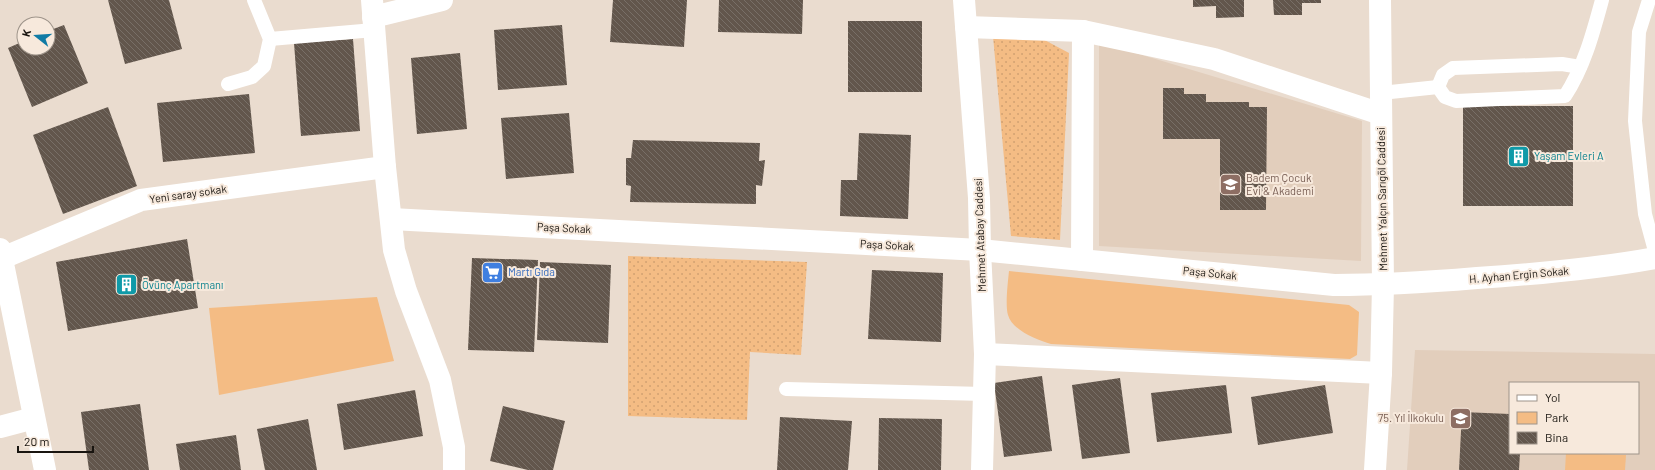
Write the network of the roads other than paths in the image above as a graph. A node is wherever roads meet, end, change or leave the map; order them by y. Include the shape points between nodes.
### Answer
1 (254, 0) edge
2 (442, 0) edge
3 (964, 0) edge
4 (1380, 0) edge
5 (1602, 0) edge
6 (1649, 0) edge
7 (373, 16) edge
8 (966, 27) junction
9 (1083, 31) junction
10 (270, 39) junction
11 (1580, 67) junction
12 (228, 84) dead end
13 (1438, 87) junction
14 (1381, 104) junction
15 (385, 167) junction
16 (390, 219) junction
17 (980, 250) junction
18 (1655, 251) edge
19 (1, 255) edge
20 (1655, 258) edge
21 (1082, 260) junction
22 (1383, 285) junction
23 (985, 354) junction
24 (1381, 373) junction
25 (786, 389) dead end
26 (984, 394) junction
27 (34, 418) junction
28 (0, 427) edge
29 (45, 470) edge
30 (454, 470) edge
31 (982, 470) edge
32 (1375, 470) edge

1 - 10 lane
2 - 7 street
3 - 8 street, Mehmet Atabay Caddesi
4 - 14 street, Mehmet Yalçın Sarıgöl Caddesi
5 - 11 lane
6 - 18 lane via 1639,32 1634,121 1645,214
7 - 10 lane
7 - 15 street
8 - 9 street
8 - 17 street, Mehmet Atabay Caddesi via 980,198
9 - 14 street via 1214,59
9 - 21 street
10 - 12 lane via 264,66 252,77
11 - 13 lane via 1562,64 1453,68 1442,75
11 - 13 lane via 1565,96 1456,101 1445,97
13 - 14 lane
14 - 22 street, Mehmet Yalçın Sarıgöl Caddesi
15 - 16 street
15 - 19 street, Yeni saray sokak via 142,200
16 - 17 street, Paşa Sokak
16 - 30 street via 394,250 406,291 440,380 454,447
17 - 21 street, Paşa Sokak
17 - 23 street, Mehmet Atabay Caddesi
19 - 27 street
20 - 22 street, H. Ayhan Ergin Sokak via 1604,267
21 - 22 street, Paşa Sokak via 1334,285
22 - 24 street, Mehmet Yalçın Sarıgöl Caddesi
23 - 24 street
23 - 26 street, Mehmet Atabay Caddesi
24 - 32 street, Mehmet Yalçın Sarıgöl Caddesi
25 - 26 lane
26 - 31 street, Mehmet Atabay Caddesi
27 - 28 street
27 - 29 street

